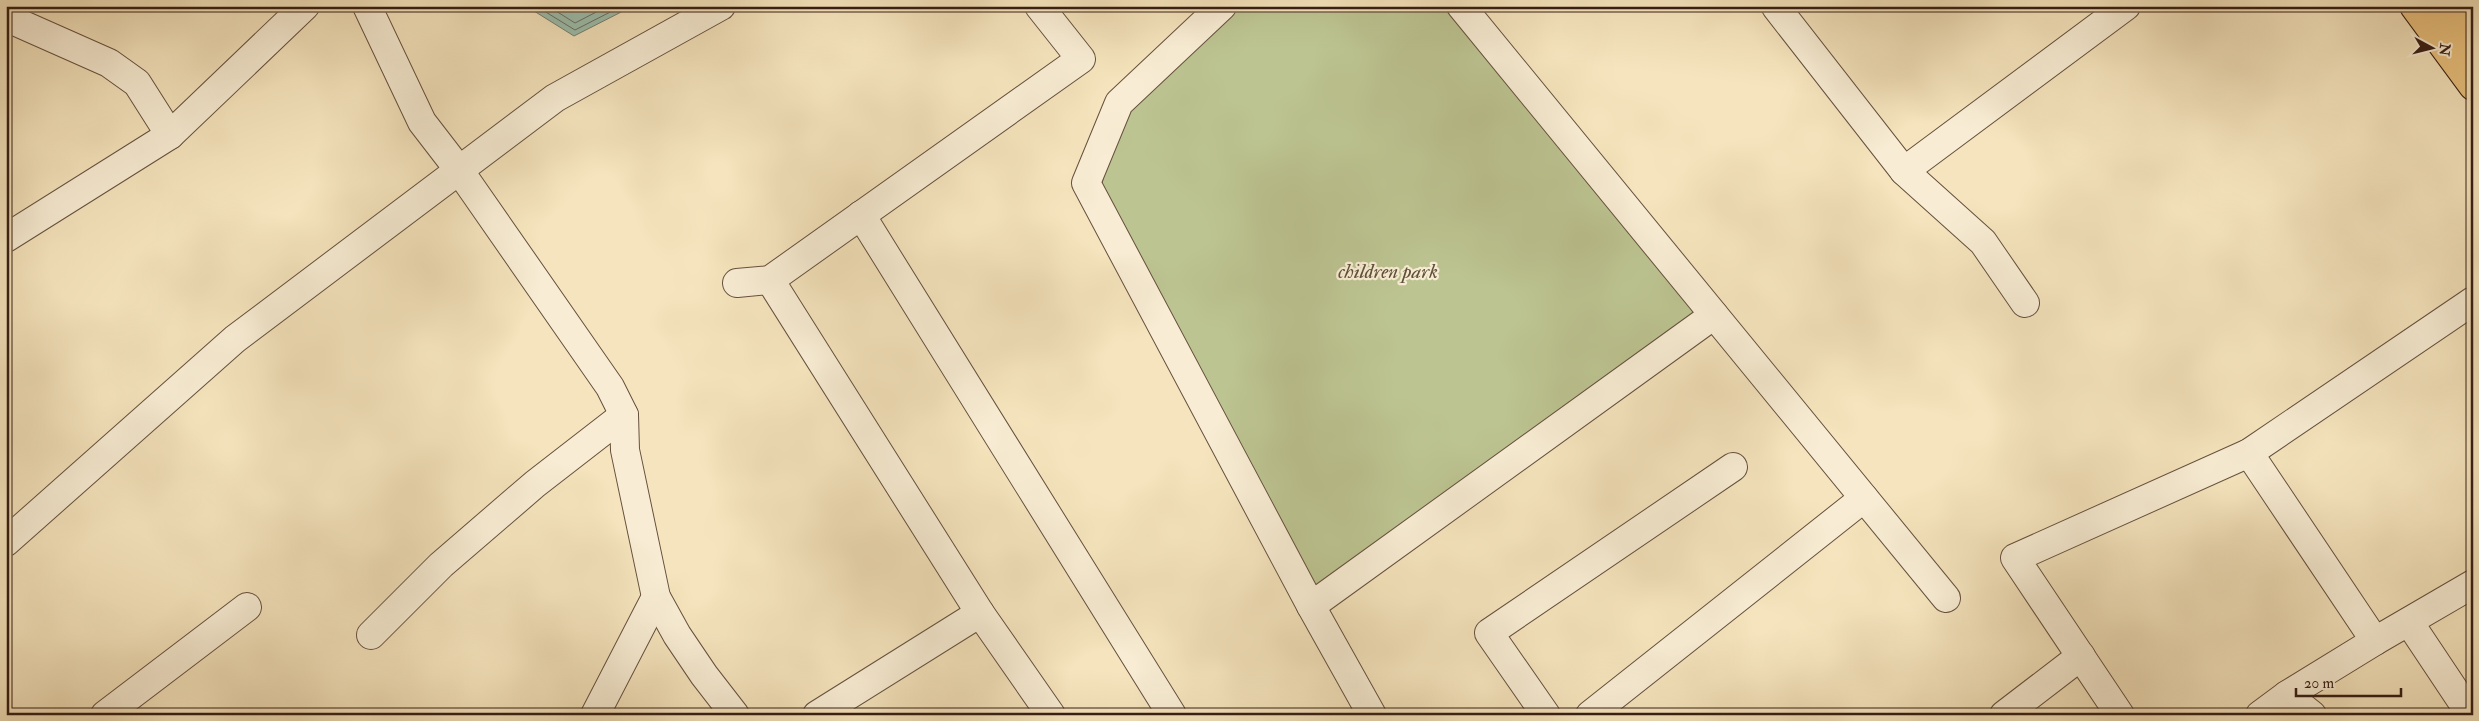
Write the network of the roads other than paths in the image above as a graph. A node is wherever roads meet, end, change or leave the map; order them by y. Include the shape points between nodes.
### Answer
1 (305, 6) edge
2 (367, 6) edge
3 (721, 6) edge
4 (1038, 6) edge
5 (1222, 6) edge
6 (1461, 6) edge
7 (2126, 6) edge
8 (2414, 6) edge
9 (2446, 6) edge
10 (1776, 7) edge
11 (6, 21) edge
12 (2473, 43) edge
13 (2473, 86) edge
14 (170, 135) junction
15 (459, 170) junction
16 (1904, 171) junction
17 (861, 216) junction
18 (6, 238) edge
19 (770, 280) junction
20 (737, 283) dead end
21 (2473, 301) edge
22 (2025, 304) dead end
23 (1714, 315) junction
24 (624, 415) junction
25 (2249, 453) junction
26 (1733, 467) dead end
27 (1864, 498) junction
28 (6, 542) edge
29 (2473, 584) edge
30 (656, 597) junction
31 (1946, 598) dead end
32 (1311, 606) junction
33 (247, 607) dead end
34 (980, 613) junction
35 (2408, 622) junction
36 (371, 635) dead end
37 (2375, 641) junction
38 (2081, 656) junction
39 (2287, 695) junction
40 (105, 715) edge
41 (595, 715) edge
42 (735, 715) edge
43 (818, 715) edge
44 (1051, 715) edge
45 (1172, 715) edge
46 (1372, 715) edge
47 (1546, 715) edge
48 (1590, 715) edge
49 (2004, 715) edge
50 (2120, 715) edge
51 (2260, 715) edge
52 (2312, 715) edge
53 (2471, 715) edge

1 - 14 street
2 - 15 street via 422,122
3 - 15 street via 554,98
4 - 17 street via 1081,59
5 - 32 street via 1119,103 1086,183
6 - 23 street
7 - 16 street
8 - 13 main road
9 - 12 main road
10 - 16 street
11 - 14 street via 12,20 109,63 137,83
14 - 18 street
15 - 24 street via 610,387
15 - 28 street via 236,339
16 - 22 street via 1983,242
17 - 19 street
17 - 45 street
19 - 20 street
19 - 34 street
21 - 25 street
23 - 27 street
23 - 32 street
24 - 30 street via 625,450
24 - 36 street via 535,484 441,565
25 - 37 street
25 - 38 street via 2015,558
26 - 47 street via 1489,633
27 - 31 street
27 - 48 street
29 - 35 street
30 - 41 street
30 - 42 street via 677,635
32 - 46 street
33 - 40 street
34 - 43 street
34 - 44 street
35 - 37 street
35 - 53 street
37 - 39 street
38 - 49 street
38 - 50 street
39 - 51 street
39 - 52 street

